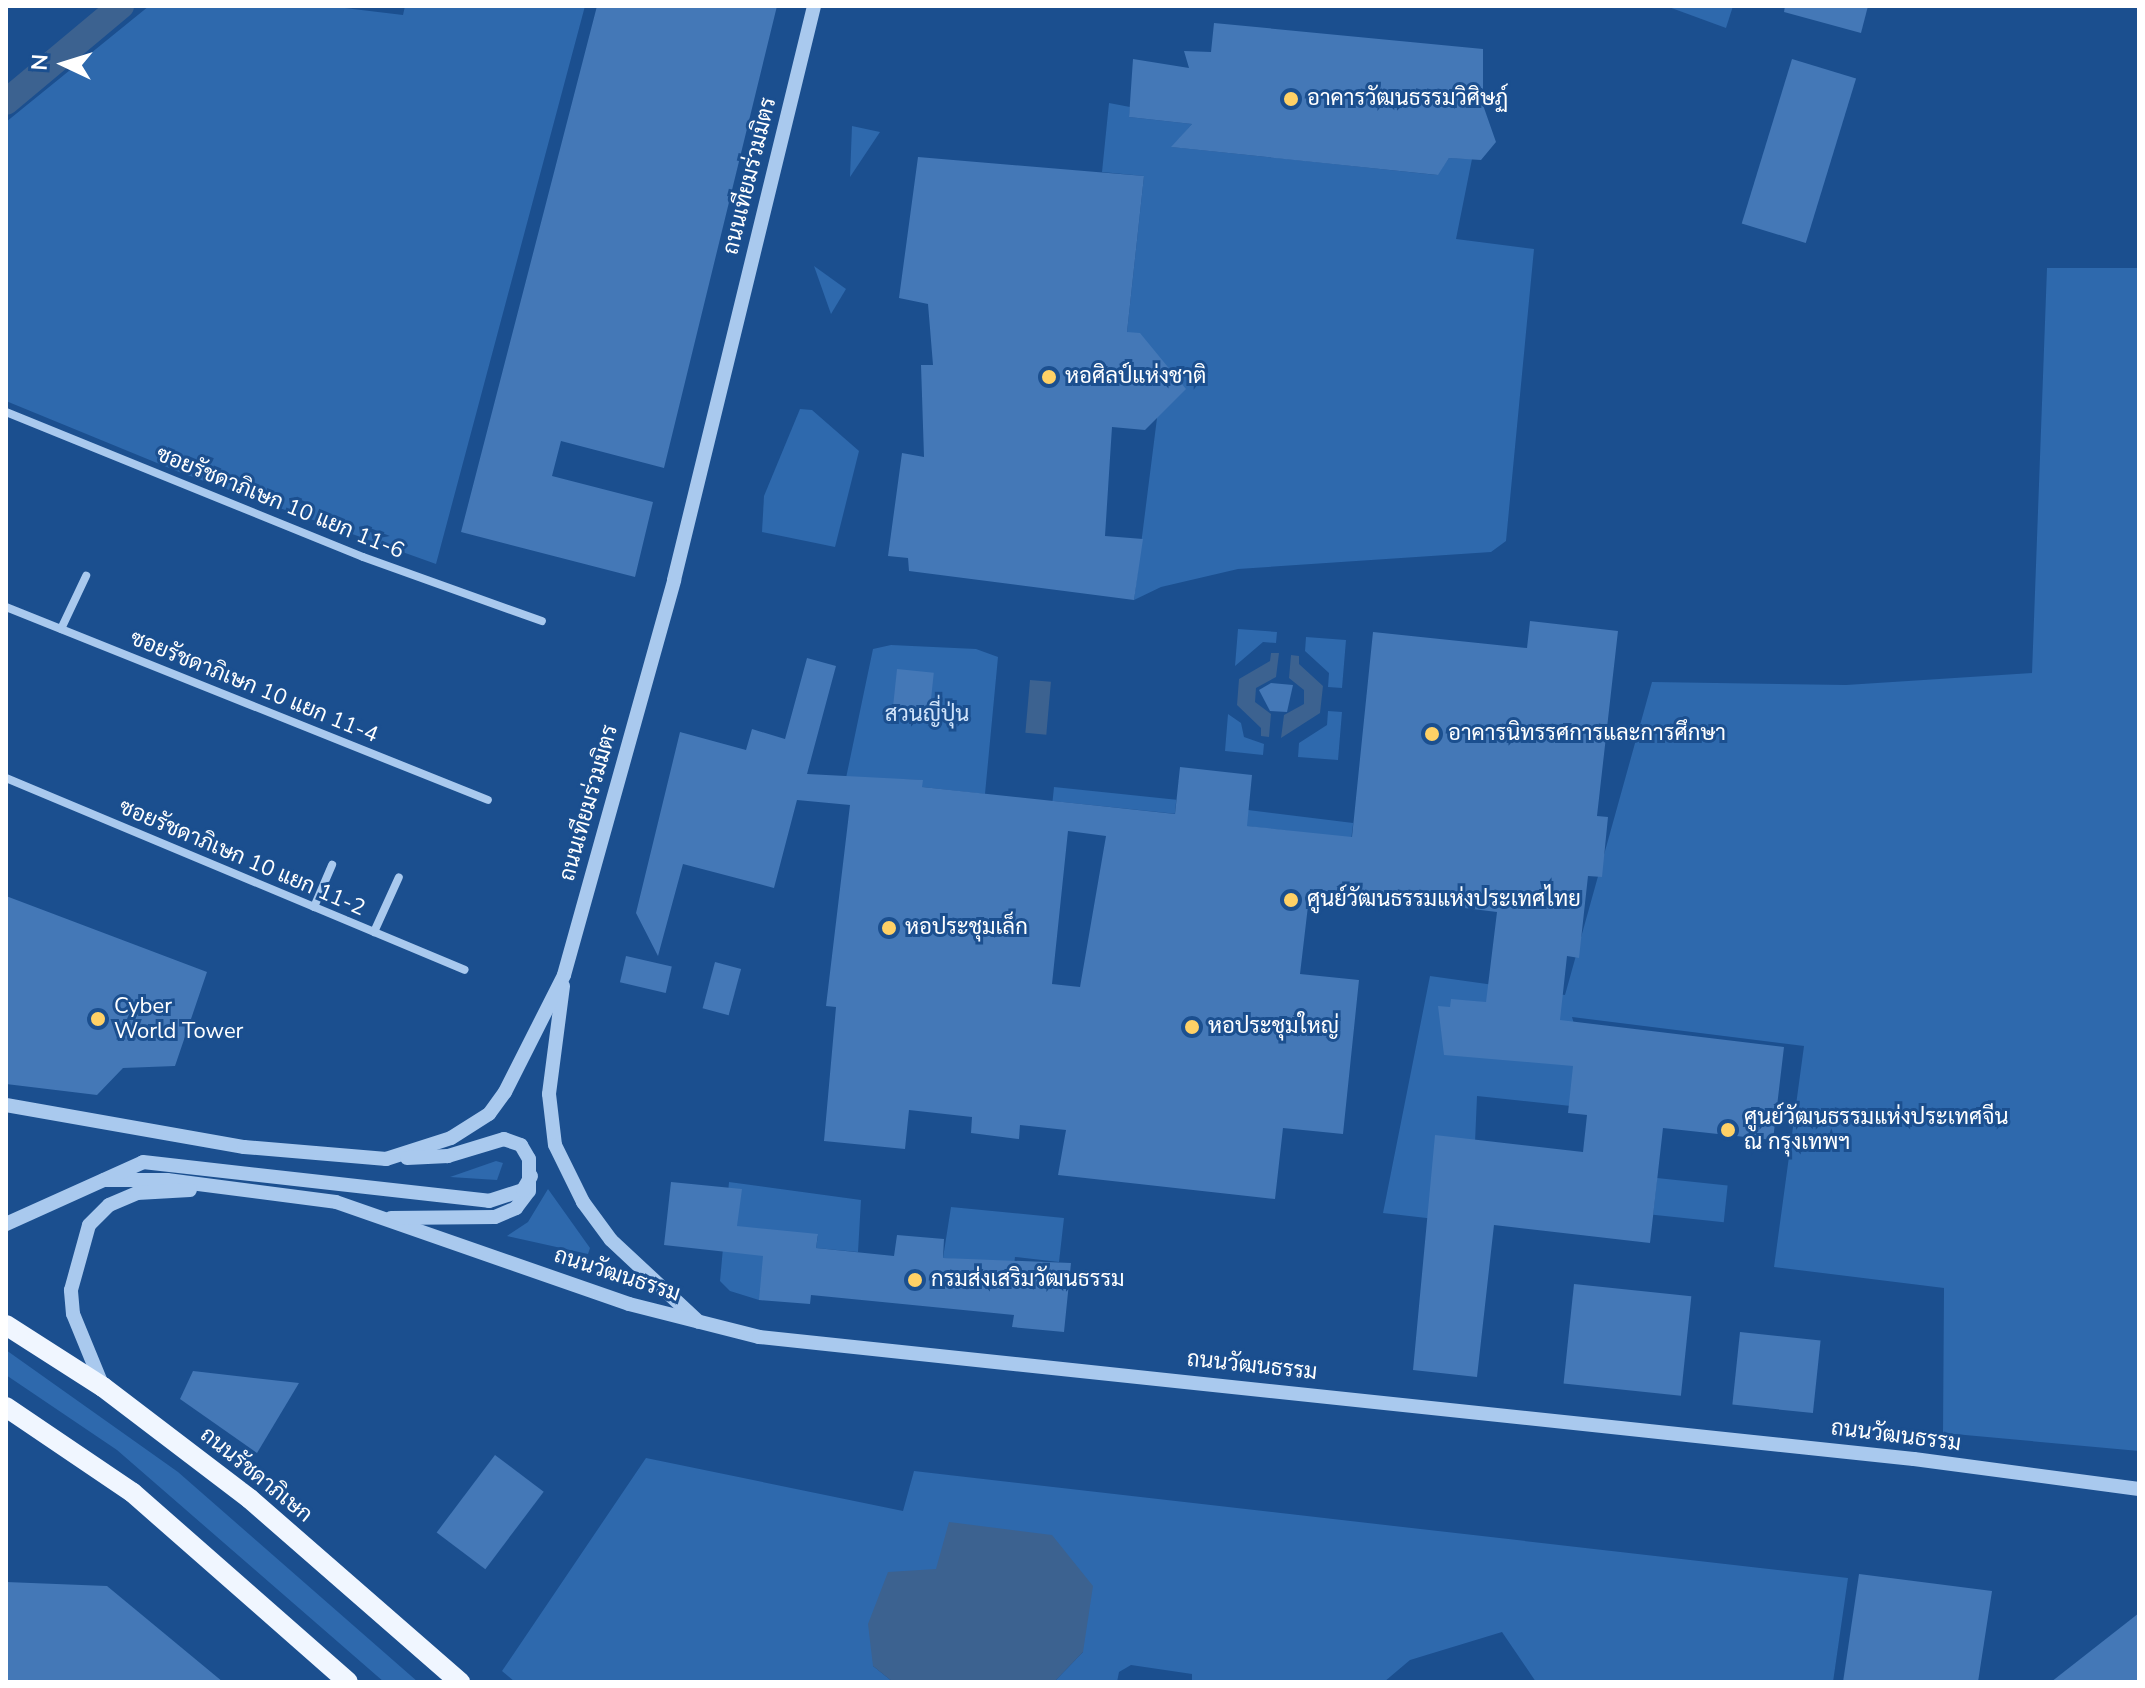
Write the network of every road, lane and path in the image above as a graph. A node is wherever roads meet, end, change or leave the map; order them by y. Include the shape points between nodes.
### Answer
1 (814, 6) edge
2 (6, 412) edge
3 (86, 576) dead end
4 (6, 607) edge
5 (542, 621) dead end
6 (61, 629) junction
7 (6, 778) edge
8 (488, 800) dead end
9 (332, 865) dead end
10 (399, 877) dead end
11 (314, 907) junction
12 (374, 932) junction
13 (464, 970) dead end
14 (564, 975) junction
15 (6, 1105) edge
16 (386, 1159) junction
17 (531, 1176) junction
18 (104, 1180) junction
19 (230, 1187) junction
20 (375, 1217) junction
21 (6, 1224) edge
22 (6, 1325) edge
23 (702, 1325) junction
24 (103, 1387) junction
25 (6, 1407) edge
26 (2139, 1489) edge
27 (348, 1682) edge
28 (460, 1682) edge

1 - 14 street, ถนนเทียมร่วมมิตร via 674,580
2 - 5 street, ซอยรัชดาภิเษก 10 แยก 11-6 via 363,557
3 - 6 street
4 - 6 street, ซอยรัชดาภิเษก 10 แยก 11-4
6 - 8 street, ซอยรัชดาภิเษก 10 แยก 11-4
7 - 11 street, ซอยรัชดาภิเษก 10 แยก 11-2
9 - 11 street
10 - 12 street
11 - 12 street, ซอยรัชดาภิเษก 10 แยก 11-2
12 - 13 street, ซอยรัชดาภิเษก 10 แยก 11-2
14 - 16 street, ถนนเทียมร่วมมิตร via 489,1114 451,1138
14 - 23 street via 549,1094 555,1145 583,1202 611,1240
15 - 16 street, ถนนเทียมร่วมมิตร via 244,1147
16 - 17 street via 448,1156 504,1139 521,1145
17 - 18 street via 523,1190 489,1201 143,1162
17 - 20 street via 516,1208 495,1217
18 - 19 street
18 - 21 street
19 - 20 street via 295,1193
19 - 24 street via 137,1193 109,1205 89,1225 71,1290 73,1314
20 - 23 street, ถนนวัฒนธรรม
22 - 24 main road, ถนนรัชดาภิเษก
23 - 26 street, ถนนวัฒนธรรม via 759,1337 1914,1459
24 - 28 main road, ถนนรัชดาภิเษก via 250,1499
25 - 27 main road via 133,1493

